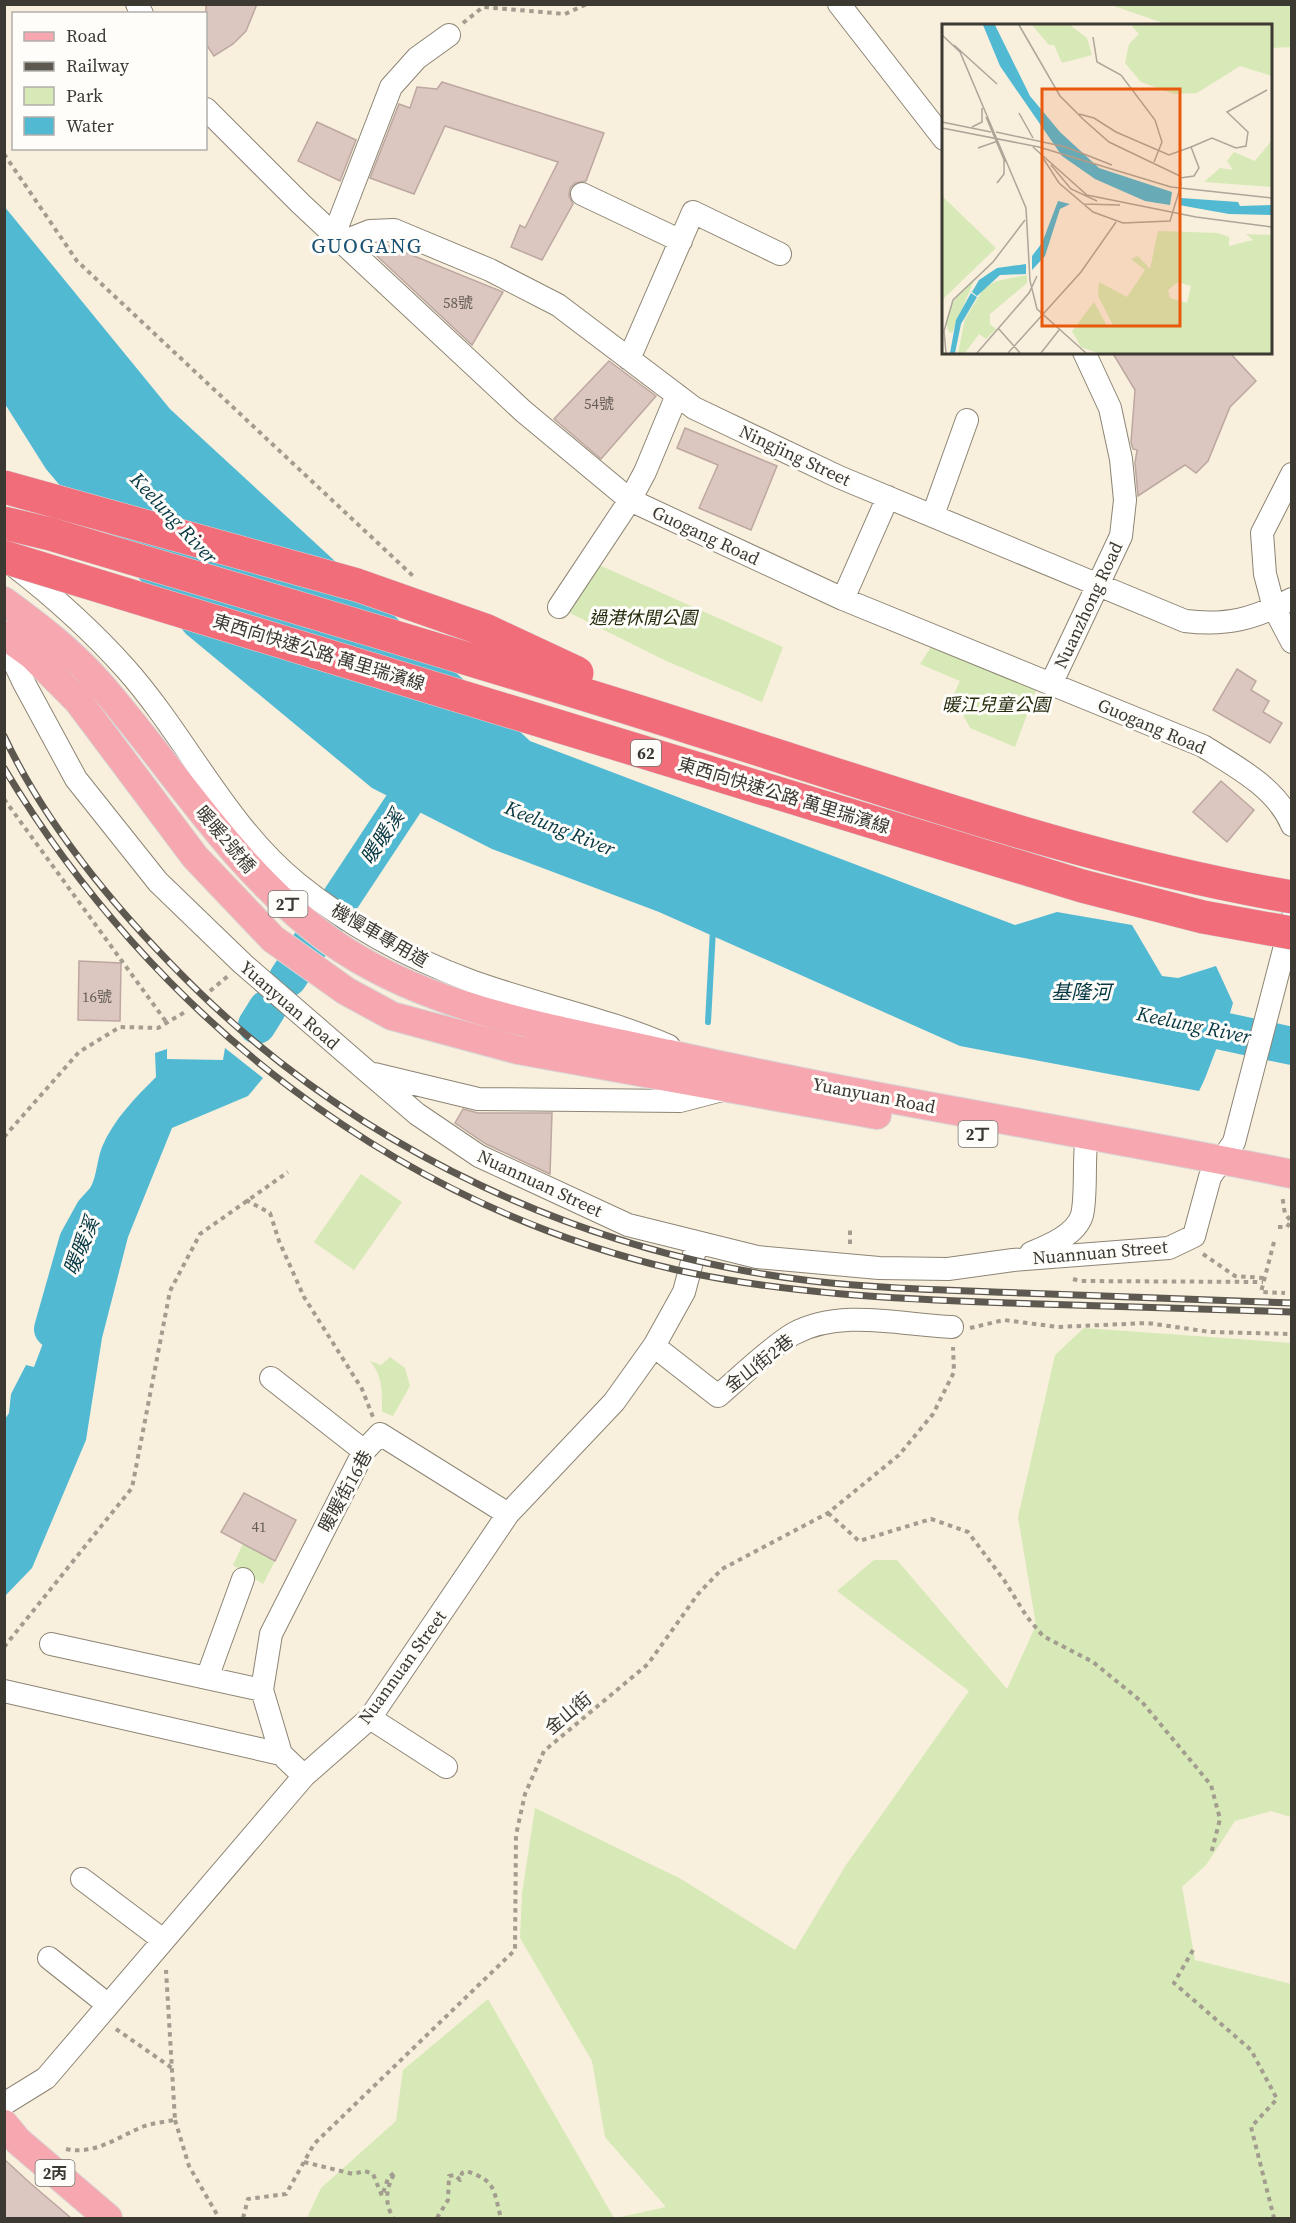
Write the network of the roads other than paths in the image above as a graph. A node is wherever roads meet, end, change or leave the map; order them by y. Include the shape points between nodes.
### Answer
1 (839, 4) edge
2 (449, 35) road end
3 (207, 110) edge
4 (942, 136) edge
5 (582, 194) dead end
6 (338, 238) junction
7 (681, 241) junction
8 (780, 254) dead end
9 (1085, 354) edge
10 (628, 360) junction
11 (677, 395) junction
12 (967, 420) dead end
13 (1292, 474) edge
14 (4, 487) edge
15 (888, 497) junction
16 (630, 500) junction
17 (933, 515) junction
18 (4, 523) edge
19 (4, 557) edge
20 (1098, 583) junction
21 (843, 599) junction
22 (4, 601) edge
23 (1283, 603) edge
24 (559, 607) dead end
25 (4, 635) edge
26 (4, 641) edge
27 (1292, 642) edge
28 (577, 673) dead end
29 (1051, 684) junction
30 (1292, 825) edge
31 (1292, 897) edge
32 (1291, 920) edge
33 (1292, 933) edge
34 (712, 1064) junction
35 (667, 1065) junction
36 (369, 1073) junction
37 (728, 1088) junction
38 (1086, 1144) junction
39 (1221, 1159) junction
40 (1288, 1186) edge
41 (697, 1243) junction
42 (1013, 1260) junction
43 (952, 1327) road end
44 (654, 1346) junction
45 (271, 1378) dead end
46 (364, 1451) junction
47 (508, 1514) junction
48 (243, 1579) dead end
49 (51, 1644) dead end
50 (207, 1678) junction
51 (262, 1690) junction
52 (4, 1691) edge
53 (370, 1718) junction
54 (280, 1754) junction
55 (446, 1767) dead end
56 (304, 1776) junction
57 (82, 1879) dead end
58 (164, 1940) junction
59 (49, 1958) dead end
60 (104, 2011) junction
61 (4, 2104) edge
62 (4, 2124) edge
63 (108, 2218) edge

1 - 4 street
2 - 6 street via 417,58 391,87
3 - 6 street, Guogang Road
5 - 7 street
6 - 10 street, Ningjing Street via 394,230 469,261 558,305
6 - 16 street, Guogang Road via 523,411
7 - 8 street via 693,213
7 - 10 street
9 - 20 street, Nuanzhong Road via 1110,408 1125,500 1121,536
10 - 11 street, Ningjing Street
11 - 15 street, Ningjing Street via 694,408
11 - 16 street
12 - 17 street
13 - 23 street via 1262,533 1265,574
14 - 28 highway, bridge via 357,585 485,630
15 - 17 street, Ningjing Street
15 - 21 street
16 - 21 street, Guogang Road
16 - 24 street
17 - 20 street, Ningjing Street
18 - 31 highway, 東西向快速公路 萬里瑞濱線 / 62, bridge via 657,717 971,817 1210,882
19 - 33 highway, 東西向快速公路 萬里瑞濱線 / 62, bridge via 1071,882 1203,917
19 - 34 street, 機慢車專用道 via 127,670 245,830 297,883 356,925 412,956 472,981 631,1029
20 - 23 street, Ningjing Street via 1185,621 1240,621
20 - 29 street, Nuanzhong Road
21 - 29 street, Guogang Road
22 - 35 main road, 暖暖2號橋 / 2丁 via 59,642 99,682 245,866 328,939 388,977 422,991
23 - 27 street
25 - 35 main road, 暖暖2號橋 / 2丁 via 32,655 78,701 195,857 265,930 346,991 392,1016 518,1050
26 - 36 street, Yuanyuan Road via 76,779 158,882 243,964
29 - 30 street, Guogang Road via 1203,746 1264,789 1287,813
32 - 39 street, Nuannuan Street
34 - 35 main road, Yuanyuan Road / 2丁
34 - 38 main road, Yuanyuan Road / 2丁
35 - 37 main road, Yuanyuan Road / 2丁
36 - 37 street, Yuanyuan Road via 478,1099 680,1101
36 - 41 street, Nuannuan Street via 417,1114 479,1156 628,1225
37 - 38 main road, Yuanyuan Road / 2丁
38 - 39 main road, Yuanyuan Road / 2丁
38 - 42 street, Nuannuan Street via 1082,1216 1054,1244
39 - 40 main road, Yuanyuan Road / 2丁
39 - 42 street, Nuannuan Street via 1194,1236 1185,1242 1168,1248
41 - 42 street, Nuannuan Street via 757,1257 879,1269 948,1269
41 - 44 street, Nuannuan Street via 684,1292
43 - 44 street, 金山街2巷 via 862,1319 825,1323 793,1334 718,1396
44 - 47 street, Nuannuan Street via 614,1402
45 - 46 street
46 - 47 street, 暖暖街16巷 via 380,1434
46 - 51 street, 暖暖街16巷 via 271,1634
47 - 53 street, Nuannuan Street
48 - 50 street
49 - 50 street
50 - 51 street
51 - 54 street, 暖暖街16巷
52 - 54 street
53 - 55 street
53 - 56 street, Nuannuan Street
54 - 56 street
56 - 58 street, Nuannuan Street
57 - 58 street
58 - 60 street, Nuannuan Street
59 - 60 street
60 - 61 street, Nuannuan Street via 46,2078
62 - 63 main road, 2丙

